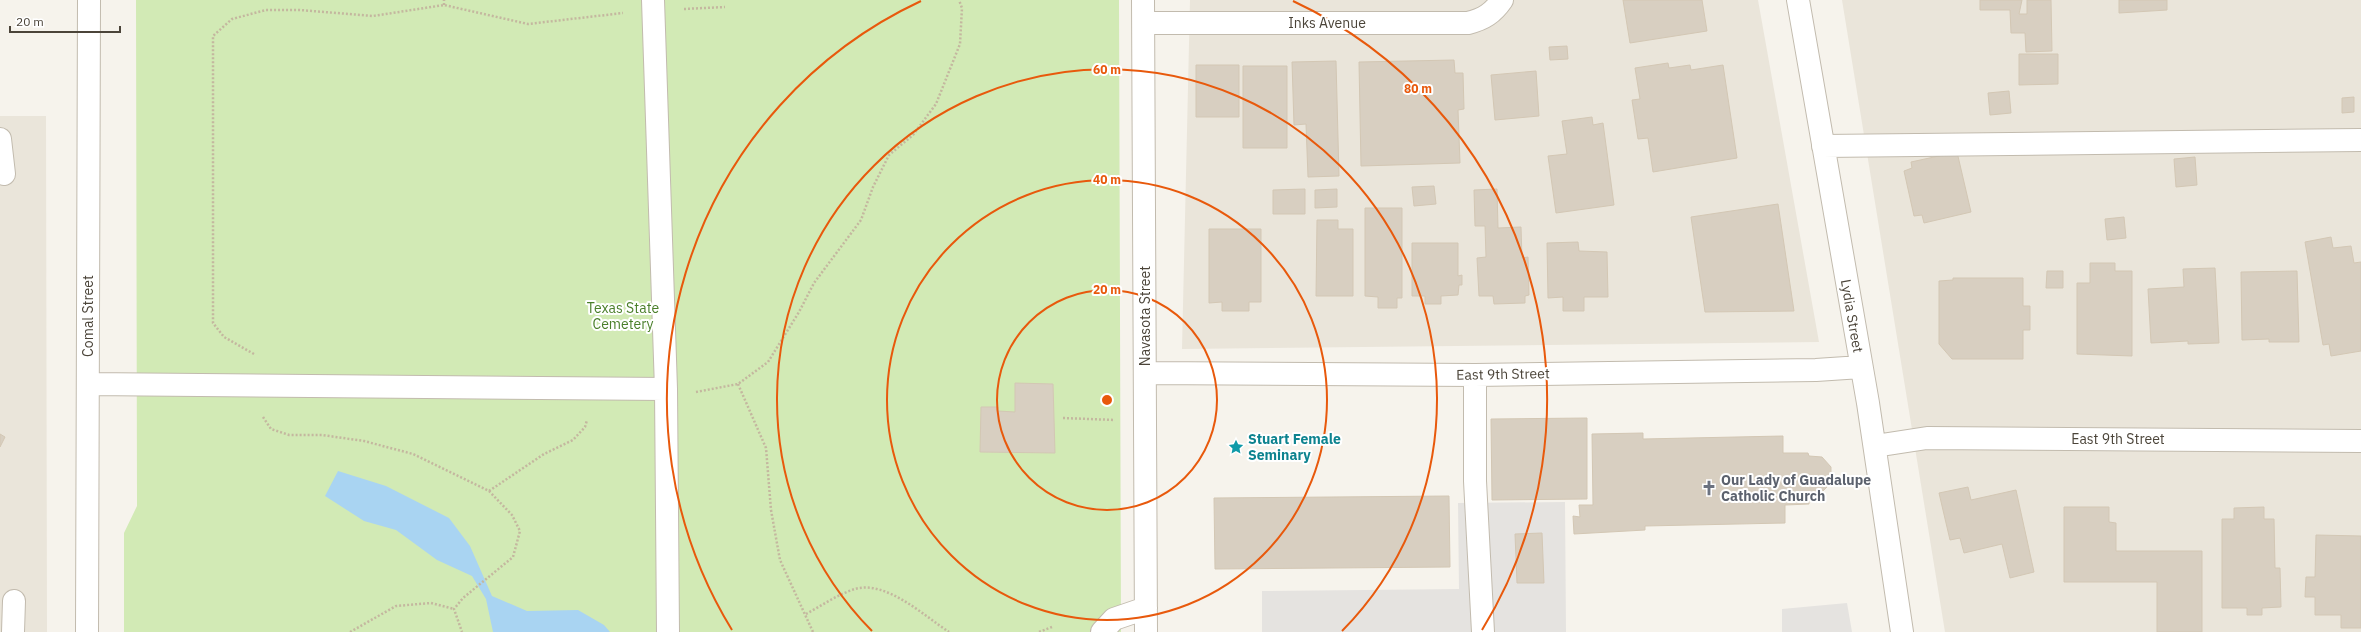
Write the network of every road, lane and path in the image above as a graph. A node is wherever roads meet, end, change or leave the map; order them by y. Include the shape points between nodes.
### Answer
1 (89, 0) edge
2 (444, 0) edge
3 (959, 0) edge
4 (1143, 0) edge
5 (1502, 0) edge
6 (1798, 0) edge
7 (444, 5) junction
8 (653, 5) edge
9 (725, 7) dead end
10 (1144, 23) junction
11 (0, 140) edge
12 (2361, 140) edge
13 (1823, 146) junction
14 (4, 174) dead end
15 (1861, 367) junction
16 (1145, 373) junction
17 (1474, 375) junction
18 (88, 384) junction
19 (738, 384) junction
20 (261, 385) junction
21 (593, 388) junction
22 (666, 389) junction
23 (1063, 418) dead end
24 (1145, 421) junction
25 (2361, 441) edge
26 (1875, 446) junction
27 (489, 491) junction
28 (14, 601) dead end
29 (1146, 608) junction
30 (454, 609) junction
31 (806, 614) junction
32 (1052, 627) dead end
33 (13, 632) edge
34 (87, 632) edge
35 (350, 632) edge
36 (462, 632) edge
37 (668, 632) edge
38 (813, 632) edge
39 (949, 632) edge
40 (1038, 632) edge
41 (1102, 632) edge
42 (1146, 632) edge
43 (1483, 632) edge
44 (1902, 632) edge

1 - 18 street, Comal Street
2 - 7 path
3 - 19 path via 962,8 960,44 936,104 913,135 889,155 873,187 861,220 814,283 768,362
4 - 10 street, Navasota Street
5 - 10 street, Inks Avenue via 1487,16 1468,23
6 - 13 street, Lydia Street
7 - 8 path via 528,24
7 - 20 path via 373,16 266,10 232,19 213,36 213,323 224,337 252,352 260,362
8 - 9 path
8 - 22 street
10 - 16 street, Navasota Street
11 - 14 street
12 - 13 street
13 - 15 street, Lydia Street
15 - 17 street, East 9th Street via 1816,370
15 - 26 street, Lydia Street
16 - 17 street, East 9th Street
16 - 24 street, Navasota Street
17 - 43 street via 1475,481
18 - 20 street
18 - 34 street, Comal Street
19 - 22 path via 693,393
19 - 31 path via 766,448 771,510 780,560
20 - 21 street
20 - 27 path via 262,415 271,429 290,435 322,435 364,441 413,454
21 - 22 street
21 - 27 path via 591,410 584,427 573,440 544,454
22 - 37 street
23 - 24 path
24 - 29 street, Navasota Street
25 - 26 street, East 9th Street via 1927,438
26 - 44 street, Lydia Street
27 - 30 path via 512,515 520,531 513,557
28 - 33 street
29 - 41 street via 1114,620
29 - 42 street, Navasota Street
30 - 35 path via 431,603 396,606
30 - 36 path
31 - 38 path
31 - 39 path via 854,589 871,587 887,591
32 - 40 path

